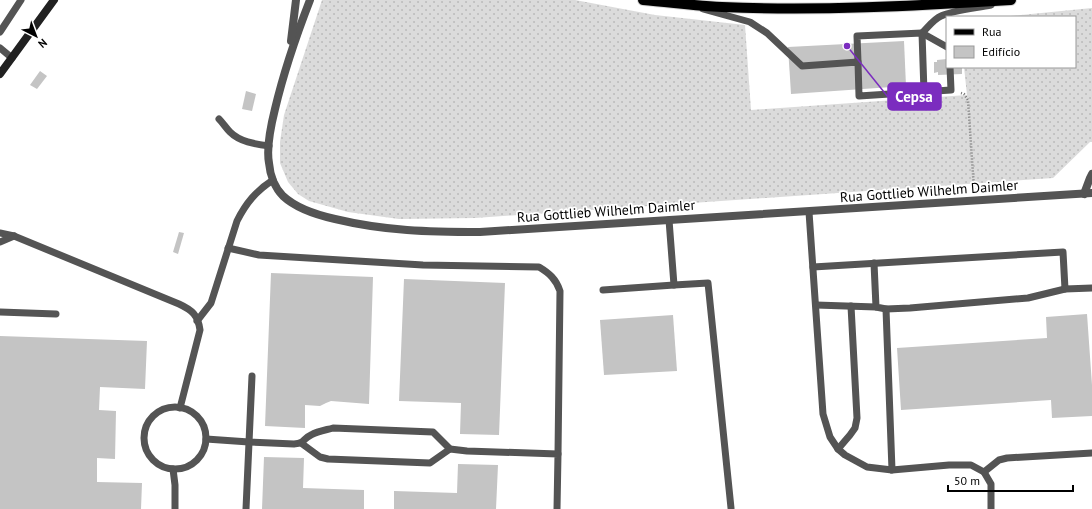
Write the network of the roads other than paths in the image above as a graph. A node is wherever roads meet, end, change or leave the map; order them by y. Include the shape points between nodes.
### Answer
1 (21, 0) edge
2 (54, 0) edge
3 (296, 0) edge
4 (310, 0) edge
5 (643, 0) edge
6 (1011, 0) edge
7 (1019, 0) edge
8 (682, 4) junction
9 (0, 32) edge
10 (922, 33) junction
11 (946, 47) edge
12 (0, 48) edge
13 (290, 54) junction
14 (12, 58) junction
15 (858, 62) junction
16 (950, 68) edge
17 (0, 74) edge
18 (924, 92) junction
19 (219, 119) dead end
20 (269, 146) junction
21 (1092, 174) edge
22 (273, 180) junction
23 (1088, 194) edge
24 (810, 212) junction
25 (669, 220) junction
26 (0, 233) edge
27 (14, 236) junction
28 (0, 242) edge
29 (228, 248) junction
30 (874, 263) junction
31 (813, 267) junction
32 (674, 285) junction
33 (1092, 288) edge
34 (1065, 289) junction
35 (603, 290) dead end
36 (816, 305) junction
37 (851, 306) junction
38 (876, 307) junction
39 (886, 309) junction
40 (0, 312) edge
41 (56, 314) dead end
42 (197, 321) junction
43 (252, 376) dead end
44 (180, 408) junction
45 (206, 439) junction
46 (249, 442) junction
47 (301, 444) junction
48 (450, 449) junction
49 (838, 449) junction
50 (1092, 453) edge
51 (558, 454) junction
52 (173, 469) junction
53 (892, 470) junction
54 (984, 472) junction
55 (731, 508) edge
56 (176, 509) edge
57 (246, 509) edge
58 (557, 509) edge
59 (991, 509) edge

1 - 9 lane
2 - 14 street
3 - 13 street, Rua Gottlieb Wilhelm Daimler
4 - 13 street, Rua Gottlieb Wilhelm Daimler
5 - 8 main road
6 - 8 main road via 820,9
7 - 10 lane via 940,16
8 - 15 lane via 750,22 767,33 802,66
10 - 11 lane
10 - 15 lane via 857,36
10 - 18 lane
12 - 14 lane
13 - 20 street, Rua Gottlieb Wilhelm Daimler via 272,118
14 - 17 street
15 - 18 lane via 859,96
16 - 18 lane via 951,90
19 - 20 lane via 237,138
20 - 22 street, Rua Gottlieb Wilhelm Daimler via 268,162
21 - 23 street, Rua Gottlieb Wilhelm Daimler
22 - 25 street, Rua Gottlieb Wilhelm Daimler via 283,195 306,210 349,222 396,230 480,232
22 - 29 lane via 256,192 242,211
23 - 24 street, Rua Gottlieb Wilhelm Daimler
24 - 25 street, Rua Gottlieb Wilhelm Daimler
24 - 31 lane
25 - 32 lane
26 - 27 lane
27 - 28 lane
27 - 42 lane via 179,304 188,309
29 - 42 lane via 211,304
29 - 51 lane via 259,255 423,265 539,268 546,271 560,291
30 - 31 lane
30 - 34 lane via 1063,252
30 - 38 lane
31 - 36 lane
32 - 35 lane
32 - 55 lane via 708,283
33 - 34 lane
34 - 39 lane via 1028,298
36 - 37 lane
36 - 49 lane via 823,414 830,437
37 - 38 lane
37 - 49 lane via 857,418 855,428
38 - 39 lane
39 - 53 lane
40 - 41 lane
42 - 44 lane via 200,330
43 - 46 lane
44 - 45 lane via 196,415 202,422
44 - 52 lane via 169,408 159,412 151,419 144,439 151,458 160,465
45 - 46 lane
45 - 52 lane via 199,458 190,465
46 - 47 lane
46 - 57 lane
47 - 48 lane via 320,457 335,460 430,463
47 - 48 lane via 309,436 333,428 433,432
48 - 51 lane
49 - 53 lane via 867,467
50 - 54 lane via 1007,458 999,460
51 - 58 lane
52 - 56 lane
53 - 54 lane via 971,465
54 - 59 lane via 990,484

